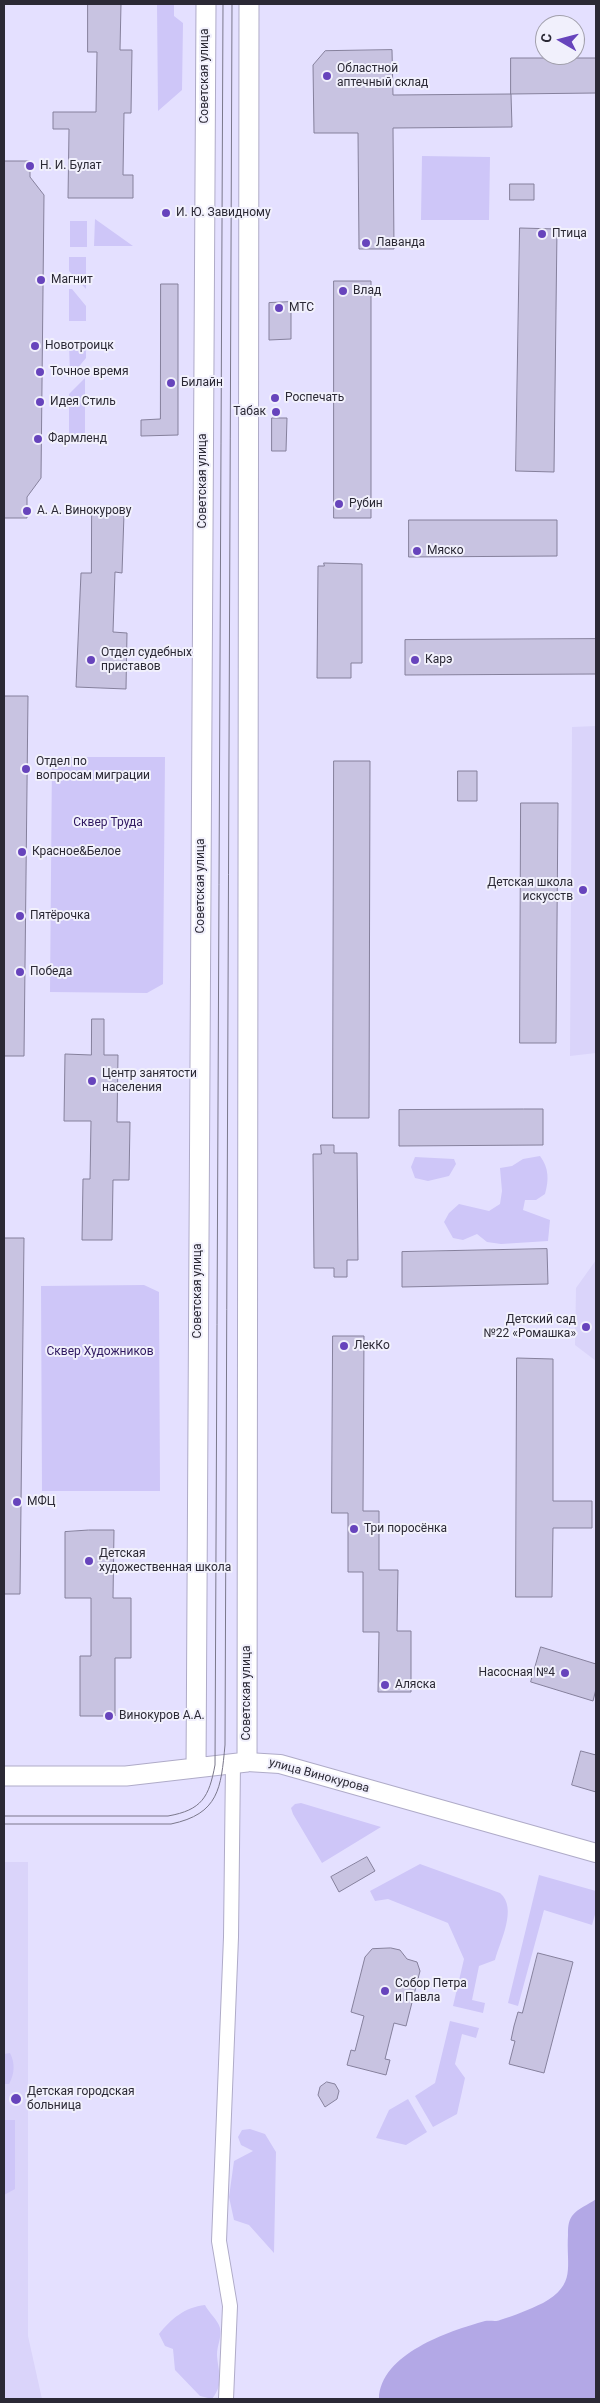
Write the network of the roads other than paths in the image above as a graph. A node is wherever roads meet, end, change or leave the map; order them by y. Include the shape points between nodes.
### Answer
1 (206, 4) edge
2 (249, 4) edge
3 (240, 1762) junction
4 (196, 1767) junction
5 (4, 1776) edge
6 (596, 1853) edge
7 (226, 2399) edge

1 - 4 main road, Советская улица
2 - 3 main road, Советская улица
3 - 4 main road, улица Винокурова
3 - 6 street, улица Винокурова via 280,1764
3 - 7 street via 219,2241 230,2306
4 - 5 main road, улица Винокурова via 126,1776

